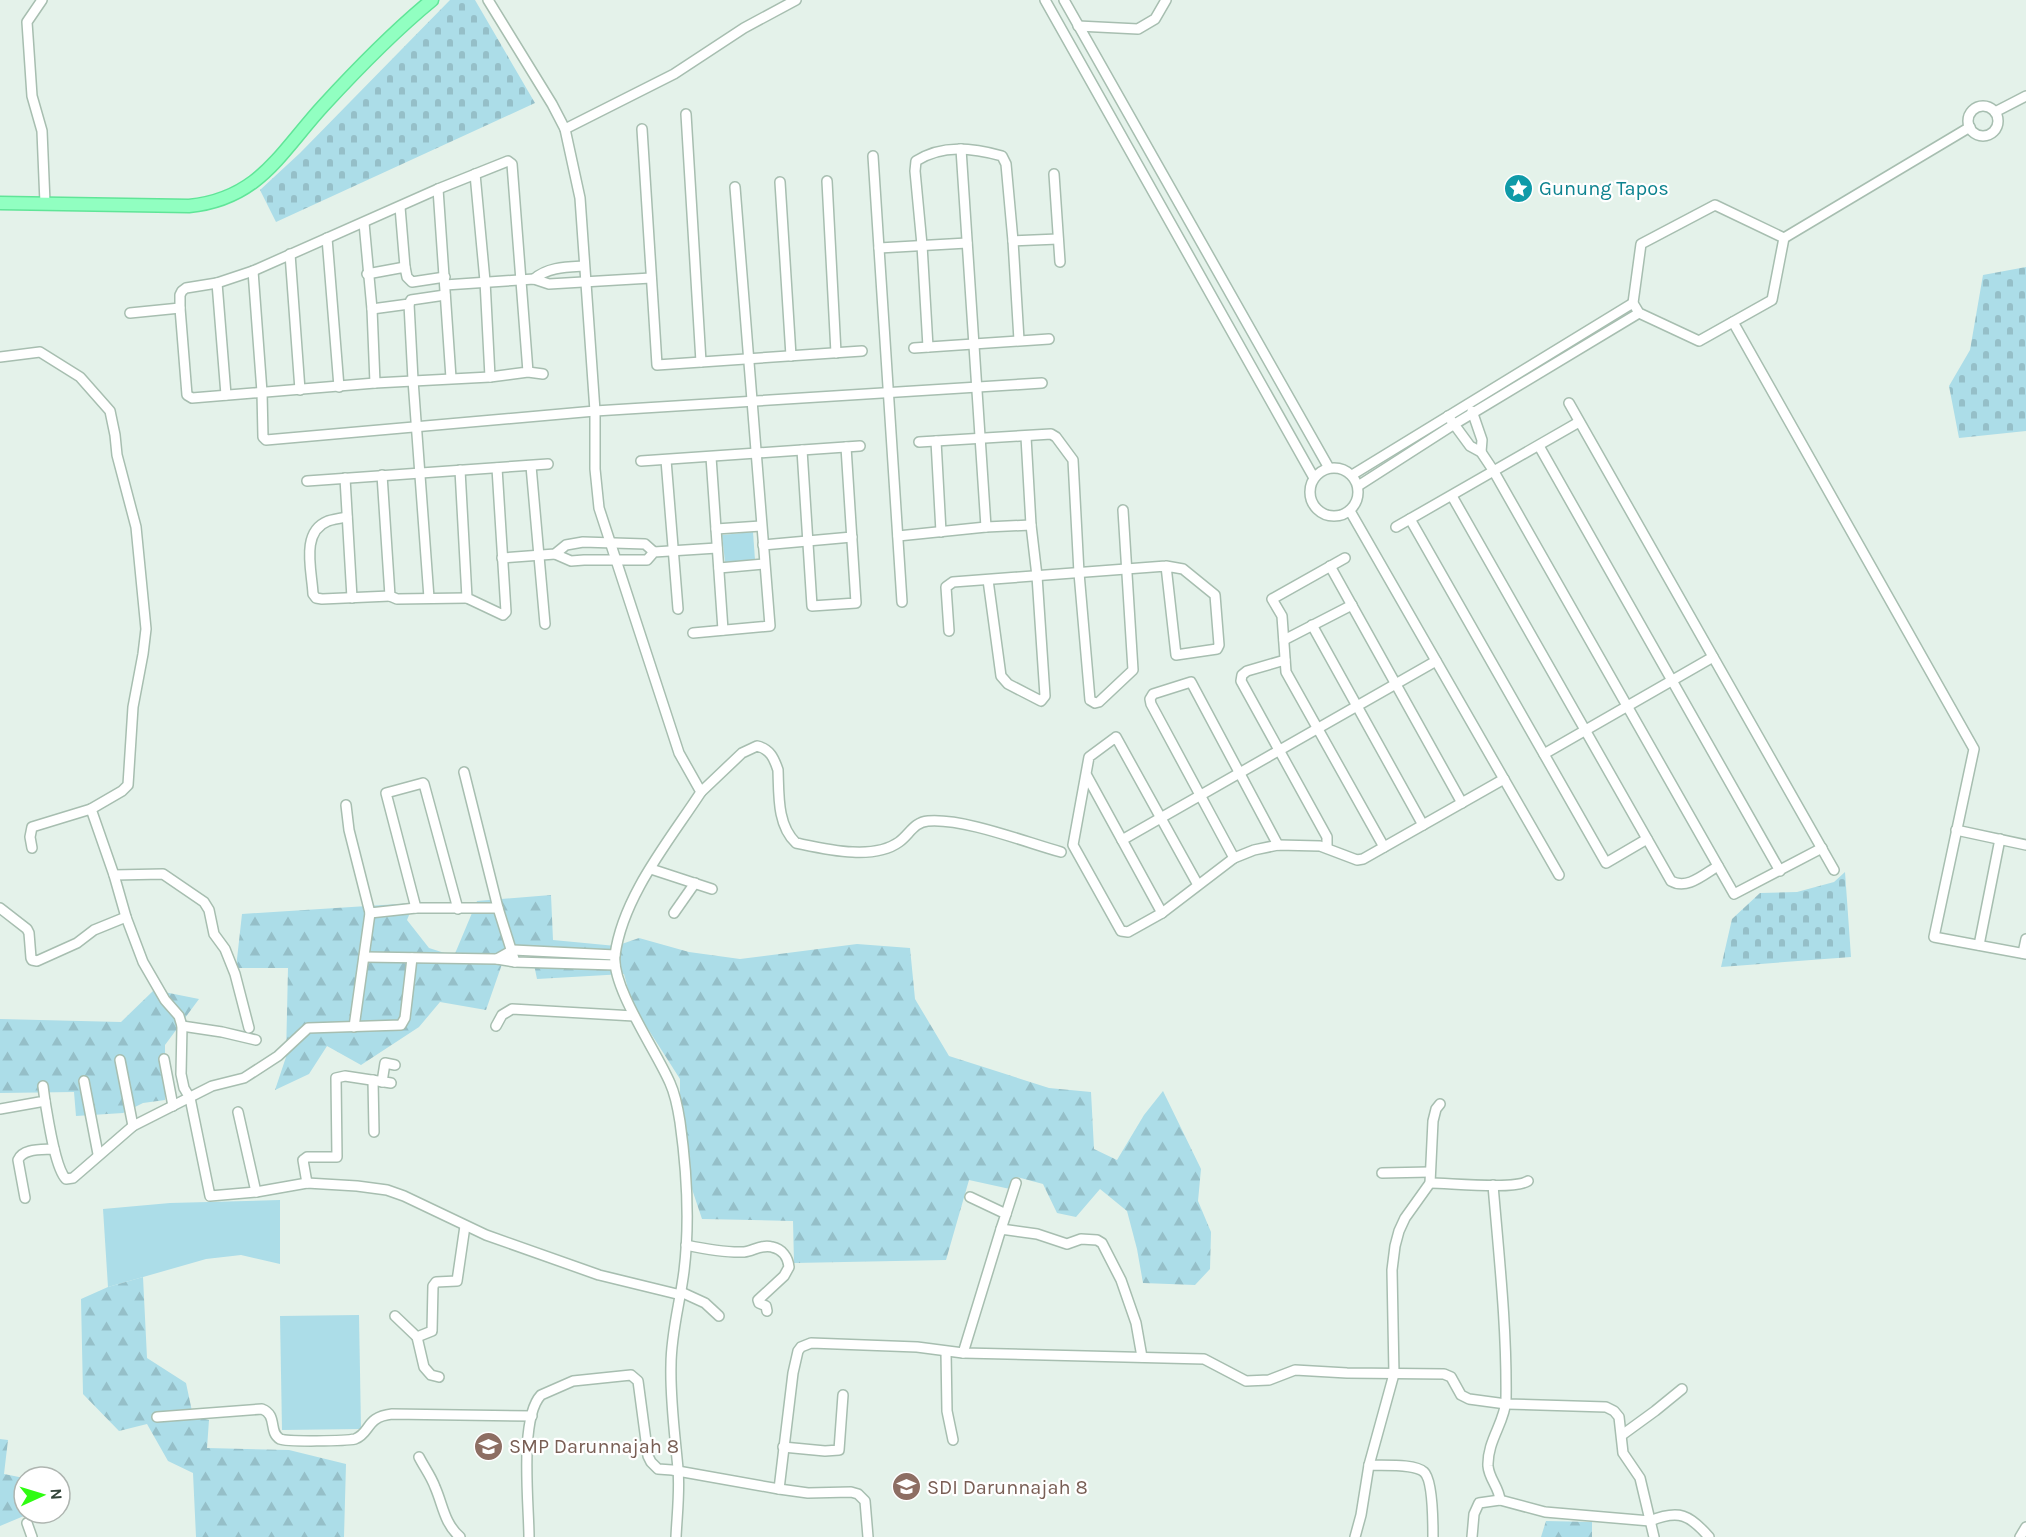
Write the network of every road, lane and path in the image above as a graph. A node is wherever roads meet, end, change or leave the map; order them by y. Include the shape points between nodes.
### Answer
1 (43, 0) edge
2 (432, 0) edge
3 (488, 0) edge
4 (796, 0) edge
5 (1045, 0) edge
6 (1064, 0) edge
7 (1166, 0) edge
8 (1078, 26) junction
9 (1107, 79) junction
10 (1096, 89) junction
11 (2026, 96) edge
12 (1995, 112) junction
13 (686, 114) dead end
14 (563, 125) junction
15 (1970, 127) junction
16 (642, 129) dead end
17 (961, 149) junction
18 (873, 156) dead end
19 (475, 174) junction
20 (1054, 174) dead end
21 (827, 181) dead end
22 (780, 182) dead end
23 (735, 188) dead end
24 (438, 189) junction
25 (0, 203) edge
26 (45, 203) junction
27 (400, 207) junction
28 (364, 223) junction
29 (327, 238) junction
30 (1058, 238) junction
31 (1784, 238) junction
32 (1013, 241) junction
33 (967, 243) junction
34 (922, 245) junction
35 (879, 248) junction
36 (290, 254) junction
37 (1060, 262) dead end
38 (584, 266) junction
39 (405, 267) junction
40 (253, 271) junction
41 (367, 274) junction
42 (651, 278) junction
43 (522, 279) junction
44 (534, 279) junction
45 (485, 280) junction
46 (445, 281) junction
47 (585, 282) junction
48 (217, 283) junction
49 (445, 295) junction
50 (1632, 303) junction
51 (409, 304) junction
52 (180, 308) junction
53 (372, 309) junction
54 (130, 313) dead end
55 (1639, 313) junction
56 (1733, 322) junction
57 (1049, 339) dead end
58 (1019, 340) junction
59 (974, 344) junction
60 (928, 347) junction
61 (914, 348) dead end
62 (862, 351) dead end
63 (836, 353) junction
64 (791, 356) junction
65 (0, 357) edge
66 (747, 359) junction
67 (701, 362) junction
68 (528, 372) junction
69 (543, 374) dead end
70 (490, 377) junction
71 (451, 378) junction
72 (413, 380) junction
73 (1042, 382) dead end
74 (375, 383) junction
75 (976, 386) junction
76 (339, 387) junction
77 (300, 390) junction
78 (888, 391) junction
79 (262, 392) junction
80 (226, 396) junction
81 (750, 400) junction
82 (1569, 403) dead end
83 (1467, 404) junction
84 (595, 411) junction
85 (1474, 414) junction
86 (1448, 416) junction
87 (1580, 423) junction
88 (1453, 425) junction
89 (417, 426) junction
90 (1026, 436) junction
91 (979, 438) junction
92 (936, 441) junction
93 (919, 442) dead end
94 (860, 446) dead end
95 (1539, 446) junction
96 (846, 447) junction
97 (802, 450) junction
98 (1481, 452) junction
99 (755, 454) junction
100 (711, 457) junction
101 (666, 460) junction
102 (641, 461) dead end
103 (548, 464) dead end
104 (531, 466) junction
105 (497, 468) junction
106 (1329, 468) junction
107 (460, 470) junction
108 (1493, 470) junction
109 (421, 474) junction
110 (382, 475) junction
111 (1352, 475) junction
112 (345, 478) junction
113 (1314, 478) junction
114 (308, 481) dead end
115 (1358, 486) junction
116 (1452, 496) junction
117 (1123, 510) dead end
118 (1350, 511) junction
119 (347, 517) junction
120 (1410, 519) junction
121 (1031, 525) junction
122 (761, 526) junction
123 (986, 527) junction
124 (1396, 527) dead end
125 (716, 529) junction
126 (941, 532) junction
127 (898, 536) junction
128 (852, 537) junction
129 (808, 541) junction
130 (609, 543) junction
131 (763, 544) junction
132 (717, 548) junction
133 (673, 551) junction
134 (654, 552) junction
135 (555, 554) junction
136 (538, 555) junction
137 (502, 558) junction
138 (1345, 558) dead end
139 (615, 560) junction
140 (764, 564) junction
141 (1166, 566) junction
142 (1330, 566) junction
143 (719, 568) junction
144 (1126, 568) junction
145 (1079, 573) junction
146 (1037, 576) junction
147 (988, 580) junction
148 (390, 596) junction
149 (352, 598) junction
150 (429, 598) junction
151 (468, 599) junction
152 (902, 602) dead end
153 (1352, 604) junction
154 (678, 609) dead end
155 (545, 624) dead end
156 (1312, 625) junction
157 (723, 630) junction
158 (949, 631) dead end
159 (693, 633) dead end
160 (1284, 640) junction
161 (1713, 657) junction
162 (1286, 660) junction
163 (1436, 661) junction
164 (1672, 680) junction
165 (1396, 684) junction
166 (1628, 705) junction
167 (1357, 706) junction
168 (1318, 728) junction
169 (1585, 730) junction
170 (1279, 750) junction
171 (1544, 754) junction
172 (464, 772) dead end
173 (1240, 773) junction
174 (1087, 776) junction
175 (1504, 779) junction
176 (701, 792) junction
177 (1200, 795) junction
178 (1462, 802) junction
179 (346, 805) dead end
180 (91, 809) junction
181 (1161, 818) junction
182 (1423, 825) junction
183 (1956, 830) junction
184 (1647, 839) junction
185 (2000, 839) junction
186 (1122, 840) junction
187 (1278, 845) junction
188 (2026, 845) edge
189 (1384, 847) junction
190 (32, 848) dead end
191 (1822, 848) junction
192 (1327, 849) junction
193 (1061, 852) dead end
194 (1234, 858) junction
195 (1718, 866) junction
196 (651, 869) junction
197 (1834, 870) dead end
198 (1780, 871) junction
199 (114, 875) junction
200 (1559, 875) dead end
201 (695, 883) junction
202 (1198, 885) junction
203 (712, 889) dead end
204 (0, 908) edge
205 (416, 908) junction
206 (498, 908) junction
207 (459, 909) junction
208 (370, 913) junction
209 (674, 913) dead end
210 (1161, 913) junction
211 (126, 917) junction
212 (2026, 939) edge
213 (1979, 945) junction
214 (513, 950) junction
215 (2024, 954) edge
216 (364, 957) junction
217 (412, 958) junction
218 (497, 958) junction
219 (615, 960) junction
220 (515, 962) junction
221 (634, 1016) junction
222 (182, 1026) junction
223 (496, 1026) dead end
224 (354, 1027) junction
225 (249, 1028) dead end
226 (256, 1040) dead end
227 (164, 1059) dead end
228 (120, 1060) dead end
229 (395, 1065) dead end
230 (84, 1081) dead end
231 (382, 1082) junction
232 (43, 1086) dead end
233 (190, 1098) junction
234 (45, 1101) junction
235 (1440, 1104) dead end
236 (173, 1106) junction
237 (0, 1109) edge
238 (238, 1112) dead end
239 (133, 1126) junction
240 (374, 1132) dead end
241 (54, 1149) junction
242 (99, 1154) junction
243 (1430, 1172) junction
244 (1382, 1173) dead end
245 (1528, 1181) dead end
246 (307, 1183) junction
247 (1016, 1183) dead end
248 (1430, 1183) junction
249 (1493, 1185) junction
250 (256, 1192) junction
251 (970, 1197) dead end
252 (25, 1198) dead end
253 (1006, 1214) junction
254 (465, 1226) junction
255 (1001, 1229) junction
256 (686, 1245) junction
257 (681, 1294) junction
258 (767, 1311) dead end
259 (395, 1316) dead end
260 (719, 1316) dead end
261 (417, 1337) junction
262 (946, 1352) junction
263 (963, 1353) junction
264 (1142, 1357) junction
265 (1394, 1374) junction
266 (439, 1377) dead end
267 (1682, 1389) dead end
268 (843, 1395) dead end
269 (1506, 1404) junction
270 (532, 1416) junction
271 (157, 1417) dead end
272 (1622, 1435) junction
273 (953, 1440) dead end
274 (783, 1447) junction
275 (419, 1457) dead end
276 (1369, 1465) junction
277 (679, 1472) junction
278 (779, 1489) junction
279 (1500, 1500) junction
280 (1650, 1521) junction
281 (2026, 1527) edge
282 (460, 1537) edge
283 (530, 1537) edge
284 (676, 1537) edge
285 (868, 1537) edge
286 (1355, 1537) edge
287 (1432, 1537) edge
288 (1472, 1537) edge
289 (1654, 1537) edge
290 (1709, 1537) edge
291 (2020, 1537) edge

1 - 26 street via 27,22 32,96 42,131
2 - 26 main road via 352,75 266,173 231,196 189,206
3 - 14 street
4 - 14 street via 744,28 674,74
5 - 10 street
6 - 8 street
7 - 8 street via 1155,19 1138,29
8 - 9 street
9 - 10 street
9 - 106 street
10 - 113 street
11 - 12 street
12 - 15 street via 1987,106 1978,107 1969,117
12 - 15 street via 1998,121 1991,134 1981,136
13 - 67 street
14 - 38 street via 580,198
15 - 31 street
16 - 42 street
17 - 32 street via 1002,156 1008,174
17 - 33 street
17 - 34 street via 940,150 916,161
18 - 35 street
19 - 24 street
19 - 43 street via 503,161 512,165
19 - 45 street
20 - 30 street
21 - 63 street
22 - 64 street
23 - 66 street
24 - 27 street
24 - 46 street
25 - 26 main road
27 - 28 street
27 - 39 street
28 - 29 street
28 - 41 street
29 - 36 street
29 - 76 street
30 - 32 street
30 - 37 street
31 - 50 street via 1715,205 1641,244
31 - 56 street via 1772,300
32 - 58 street
33 - 34 street
33 - 59 street
34 - 35 street
34 - 60 street
35 - 78 street
36 - 40 street
36 - 77 street
38 - 44 street via 553,268
38 - 47 street
39 - 41 street
39 - 46 street via 412,282
40 - 48 street
40 - 79 street
41 - 53 street
42 - 47 street
42 - 67 street via 657,365
43 - 44 street
43 - 45 street
43 - 68 street
44 - 47 street via 549,284
45 - 46 street
45 - 70 street
46 - 49 street
47 - 84 street
48 - 52 street via 184,289
48 - 80 street
49 - 51 street via 411,300
49 - 71 street
50 - 55 street
50 - 83 street
51 - 53 street
51 - 72 street
52 - 54 street
52 - 80 street via 189,397
53 - 74 street
55 - 56 street via 1699,341
55 - 85 street
56 - 183 street via 1974,749
57 - 58 street
58 - 59 street
59 - 60 street
59 - 75 street
60 - 61 street
62 - 63 street
63 - 64 street
64 - 66 street
65 - 180 street via 40,352 80,376 110,411 136,527 146,629 133,707 129,779 122,791
66 - 67 street
66 - 81 street
68 - 69 street
68 - 70 street
70 - 71 street
71 - 72 street
72 - 74 street
72 - 89 street
73 - 75 street
74 - 76 street
75 - 78 street
75 - 91 street
76 - 77 street
77 - 79 street
78 - 81 street
78 - 127 street
79 - 80 street
79 - 89 street via 262,432 266,440
81 - 84 street
81 - 99 street
82 - 87 street
83 - 85 street
83 - 86 street
84 - 89 street
84 - 130 street via 599,508
85 - 88 street
85 - 98 street via 1482,440
86 - 88 street
86 - 111 street
87 - 95 street
87 - 161 street
88 - 98 street via 1470,446
88 - 115 street
89 - 109 street
90 - 91 street
90 - 121 street
90 - 145 street via 1054,435 1073,460
91 - 92 street
91 - 123 street
92 - 93 street
92 - 126 street
94 - 96 street
95 - 108 street
95 - 164 street
96 - 97 street
96 - 128 street
97 - 99 street
97 - 129 street
98 - 108 street
99 - 100 street
99 - 122 street
100 - 101 street
100 - 125 street
101 - 102 street
101 - 133 street
103 - 104 street
104 - 105 street
104 - 136 street
105 - 107 street
105 - 137 street
106 - 111 street
106 - 113 street
107 - 109 street
107 - 151 street
108 - 116 street
108 - 166 street
109 - 110 street
109 - 150 street
110 - 112 street
110 - 148 street
111 - 115 street
112 - 114 street
112 - 119 street
113 - 118 street via 1310,498 1314,507 1331,517
115 - 118 street via 1356,504
116 - 120 street
116 - 169 street
117 - 144 street
118 - 163 street
119 - 149 street
119 - 149 street via 327,521 314,532 310,544 313,594 322,599
120 - 124 street
120 - 171 street
121 - 123 street
121 - 146 street
122 - 125 street
122 - 131 street
123 - 126 street
125 - 132 street
126 - 127 street
127 - 152 street
128 - 129 street
128 - 129 street via 856,603 812,606
129 - 131 street
130 - 134 street via 645,544
130 - 135 street via 572,543
130 - 139 street
131 - 140 street
132 - 133 street
132 - 143 street
133 - 134 street
133 - 154 street
134 - 139 street via 647,560
135 - 136 street
135 - 139 street via 570,561
136 - 137 street
136 - 155 street
137 - 151 street via 505,614
138 - 142 street
139 - 176 street via 679,753
140 - 143 street
140 - 157 street via 770,626
141 - 141 street via 1183,569 1215,595 1217,649 1176,655
141 - 144 street
142 - 153 street
142 - 160 street via 1272,599 1282,616
143 - 157 street
144 - 145 street
144 - 145 street via 1132,670 1097,703 1090,700
145 - 146 street
146 - 147 street
146 - 147 street via 1046,696 1041,702 1000,676
147 - 158 street via 953,582 946,587
148 - 149 street
148 - 150 street
150 - 151 street
153 - 156 street
153 - 165 street
156 - 160 street
156 - 167 street
157 - 159 street
160 - 162 street
161 - 164 street
161 - 191 street
162 - 168 street via 1286,672
162 - 170 street via 1247,671 1240,681
163 - 165 street
163 - 175 street
164 - 166 street
164 - 198 street
165 - 167 street
165 - 178 street
166 - 169 street
166 - 195 street
167 - 168 street
167 - 182 street
168 - 170 street
168 - 189 street
169 - 171 street
169 - 184 street
170 - 173 street
170 - 192 street via 1327,837
171 - 184 street via 1606,863
172 - 206 street
173 - 177 street
173 - 177 street via 1191,682 1153,694 1151,704
173 - 187 street
174 - 181 street via 1089,757 1116,737
174 - 186 street
174 - 210 street via 1073,845 1078,855 1121,931 1128,932
175 - 178 street
175 - 200 street
176 - 193 street via 742,753 757,746 765,748 776,763 783,822 796,843 854,853 879,850 900,842 918,824 929,820 970,826
176 - 196 street
177 - 181 street
177 - 194 street
178 - 182 street
179 - 208 street
180 - 190 street via 32,827
180 - 199 street
181 - 186 street
181 - 202 street
182 - 189 street
183 - 185 street
183 - 213 street via 1934,937
184 - 195 street via 1671,881 1678,886
185 - 188 street
185 - 213 street
186 - 210 street
187 - 192 street
187 - 194 street
189 - 192 street via 1357,860
191 - 197 street
191 - 198 street
194 - 202 street
195 - 198 street via 1734,894
196 - 201 street
196 - 219 street via 626,914
199 - 211 street
199 - 225 street via 163,874 204,902 214,934 235,974
201 - 203 street
201 - 209 street
202 - 210 street
204 - 211 street via 27,929 30,958 38,961
205 - 207 street
205 - 207 street via 386,793 423,783
205 - 208 street
206 - 207 street
206 - 214 street
208 - 216 street
211 - 222 street via 143,962
212 - 215 street
213 - 215 street
214 - 218 street
214 - 219 street
214 - 220 street
216 - 217 street
216 - 224 street
217 - 218 street
217 - 224 street via 402,1025
218 - 220 street
219 - 220 street
219 - 221 street
221 - 223 street via 512,1009 502,1015
221 - 256 street via 677,1101 687,1196
222 - 226 street
222 - 233 street via 181,1074
224 - 233 street via 308,1028 278,1056 244,1078 212,1086
227 - 236 street
228 - 239 street
229 - 231 street via 385,1063
230 - 242 street
231 - 240 street
231 - 246 street via 336,1078 337,1158 303,1160
232 - 234 street
233 - 236 street
233 - 250 street via 210,1196
234 - 237 street
234 - 241 street
235 - 243 street via 1433,1121
236 - 239 street
238 - 250 street
239 - 242 street
241 - 242 street via 66,1179 80,1173
241 - 252 street via 20,1155
243 - 244 street
243 - 248 street
245 - 249 street via 1520,1185
246 - 250 street
246 - 254 street via 387,1190
247 - 253 street
248 - 249 street
248 - 265 street via 1405,1218 1395,1246
249 - 269 street via 1505,1324
251 - 253 street
253 - 255 street
254 - 257 street via 599,1275
254 - 261 street via 457,1281 434,1283 434,1328
255 - 263 street
255 - 264 street via 1037,1234 1067,1244 1081,1239 1102,1243 1121,1280 1136,1323
256 - 257 street
256 - 258 street via 745,1252 769,1246 780,1250 789,1267 758,1300
257 - 260 street via 705,1303
257 - 277 street via 671,1367
259 - 261 street
261 - 266 street via 424,1367
262 - 263 street
262 - 273 street via 947,1412
262 - 274 street via 823,1343 801,1347 793,1373
263 - 264 street
264 - 265 street via 1204,1359 1246,1381 1269,1380 1295,1370
265 - 269 street via 1448,1375 1465,1398
265 - 276 street
267 - 272 street
268 - 274 street via 839,1450
269 - 272 street via 1606,1407 1617,1414
269 - 279 street via 1490,1446 1488,1464
270 - 271 street via 392,1414 371,1422 355,1439 292,1442 276,1434 271,1415 262,1409
270 - 277 street via 537,1399 546,1392 573,1382 631,1375 638,1381 648,1456 658,1469
270 - 283 street via 526,1454
272 - 280 street via 1623,1453 1640,1478
274 - 278 street
275 - 282 street via 450,1527
276 - 286 street
276 - 287 street via 1407,1467 1427,1475
277 - 278 street
277 - 284 street
278 - 285 street via 858,1494 865,1501
279 - 280 street via 1545,1512
279 - 288 street via 1479,1503
280 - 289 street
280 - 290 street via 1664,1515 1690,1518
281 - 291 street

